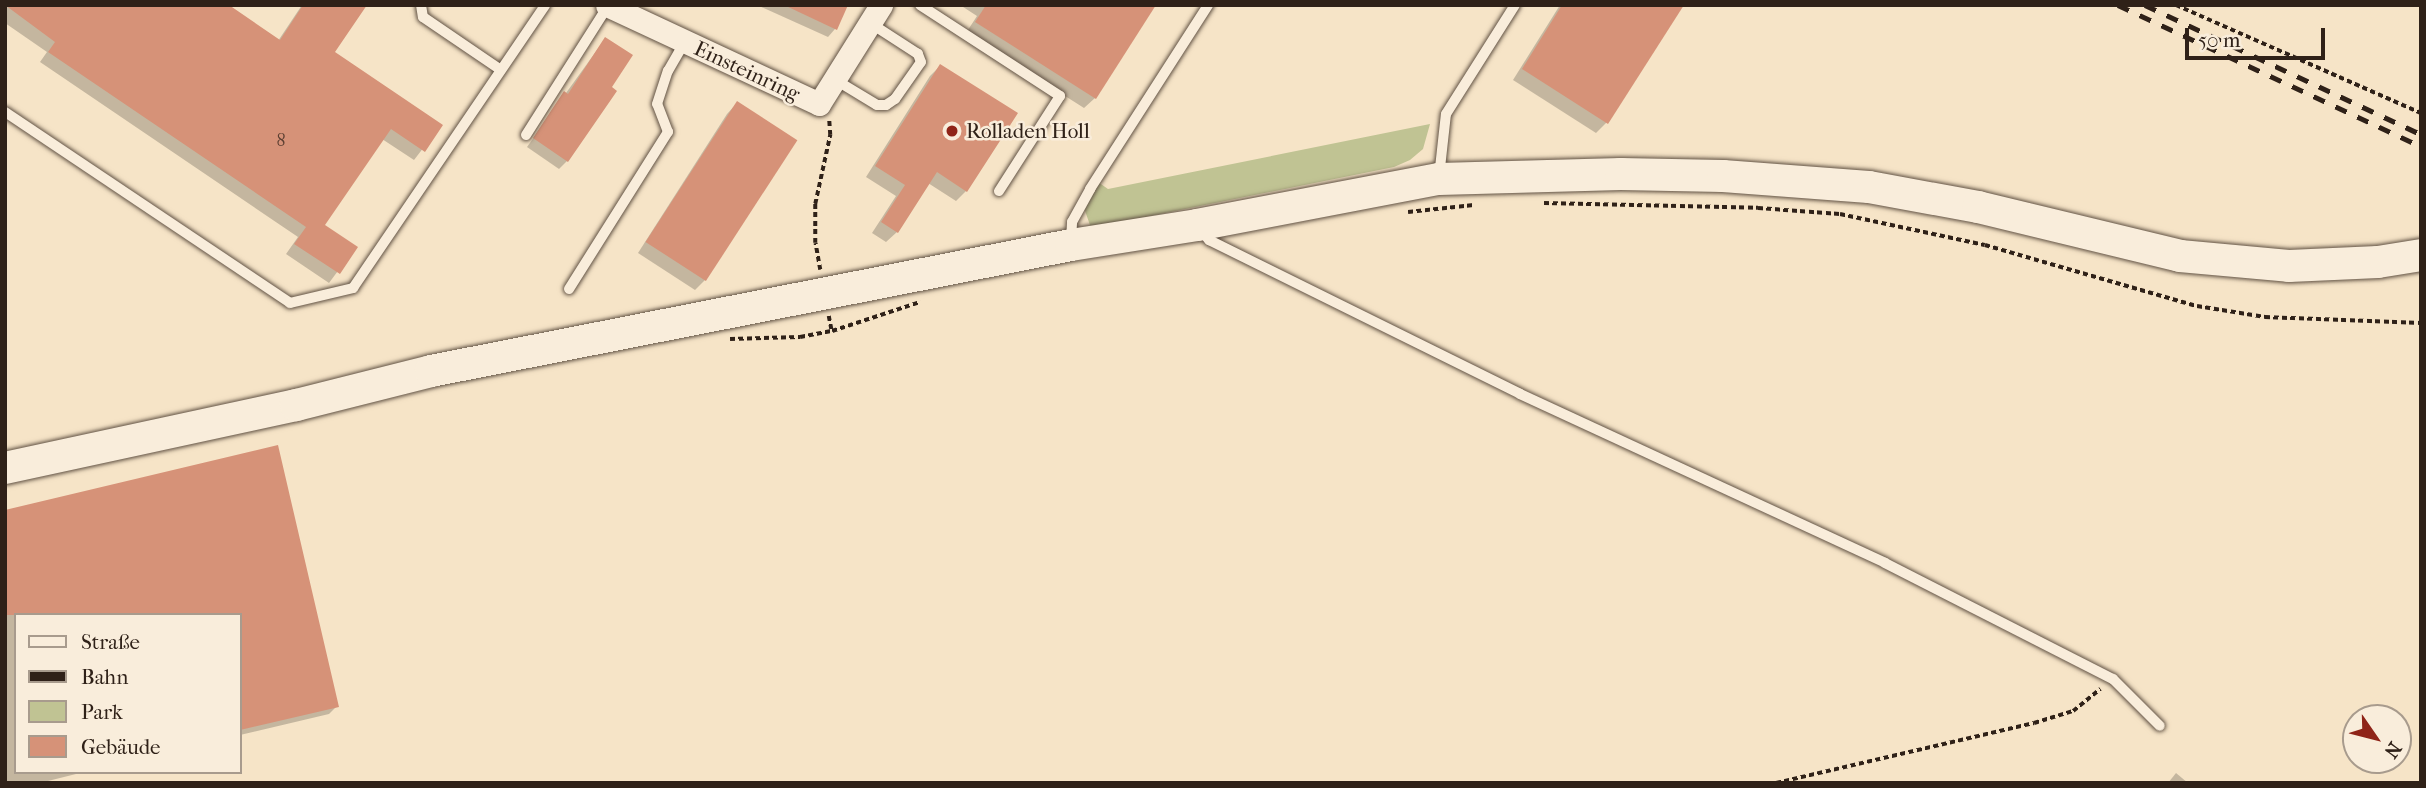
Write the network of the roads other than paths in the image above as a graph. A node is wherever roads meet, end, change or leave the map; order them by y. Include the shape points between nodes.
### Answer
1 (421, 5) edge
2 (545, 5) edge
3 (608, 5) edge
4 (920, 5) edge
5 (1208, 5) edge
6 (1516, 5) edge
7 (876, 14) edge
8 (685, 42) junction
9 (501, 70) junction
10 (834, 79) junction
11 (5, 112) edge
12 (526, 135) dead end
13 (1438, 179) junction
14 (999, 191) dead end
15 (1197, 225) junction
16 (1071, 245) junction
17 (2421, 255) edge
18 (569, 289) dead end
19 (5, 468) edge
20 (2160, 726) dead end

1 - 9 lane via 423,17
2 - 9 lane
3 - 8 street, Einsteinring
3 - 12 lane
4 - 14 lane via 1060,96
5 - 16 lane via 1090,189 1072,222
6 - 13 lane via 1446,114
7 - 10 street, Einsteinring
7 - 10 lane via 921,62 886,105 877,105
8 - 10 street, Einsteinring via 819,104
8 - 18 lane via 668,71 657,104 668,132
9 - 11 lane via 352,288 290,303
13 - 15 street
13 - 17 street via 1621,174 1869,187 1978,207 2180,256 2289,266
15 - 16 street
15 - 20 lane via 1209,240 1520,394 1885,563 2113,679
16 - 19 street via 430,371

